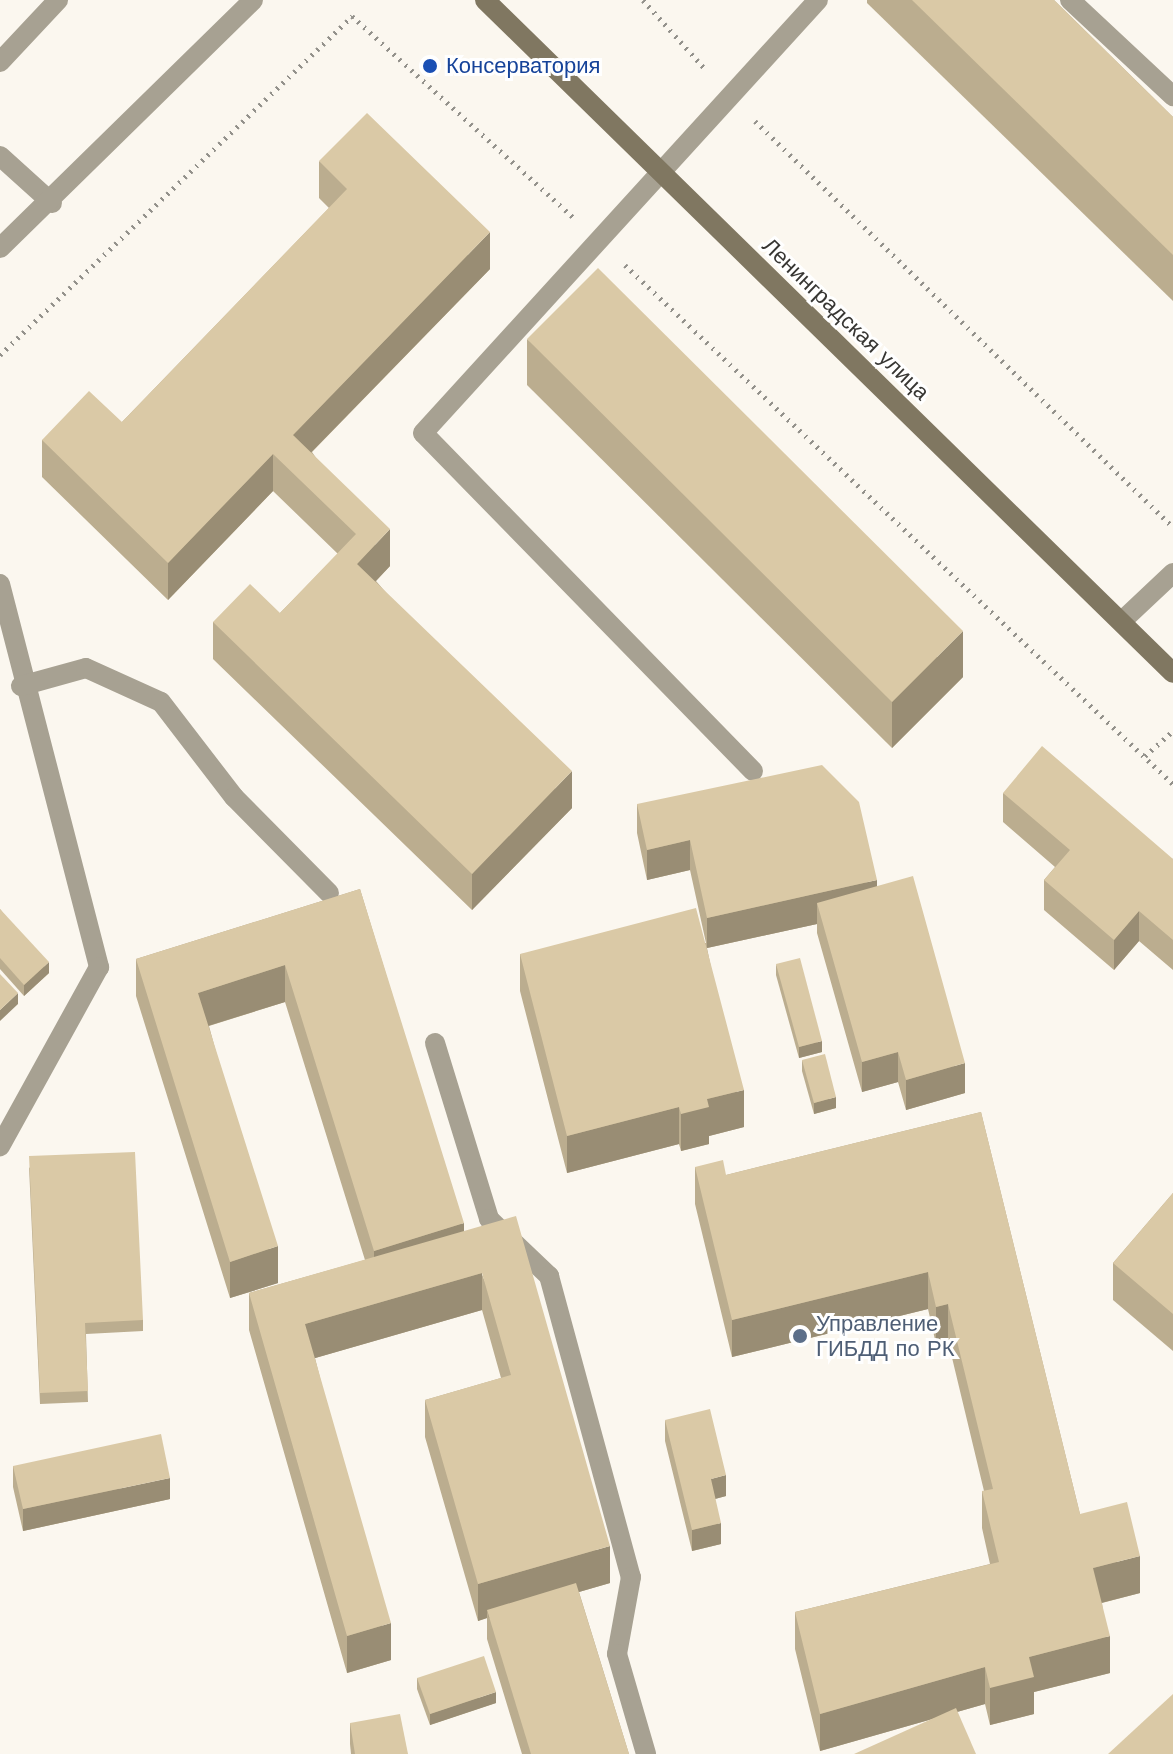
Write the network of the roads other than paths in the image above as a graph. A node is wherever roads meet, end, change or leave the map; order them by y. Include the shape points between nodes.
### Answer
1 (58, 0) edge
2 (253, 0) edge
3 (485, 0) edge
4 (818, 0) edge
5 (1070, 0) edge
6 (0, 62) edge
7 (1173, 96) edge
8 (0, 156) edge
9 (661, 171) junction
10 (52, 203) junction
11 (0, 248) edge
12 (1173, 573) edge
13 (0, 584) edge
14 (1122, 621) junction
15 (1173, 673) edge
16 (21, 686) junction
17 (753, 771) dead end
18 (329, 893) dead end
19 (435, 1043) dead end
20 (0, 1146) edge
21 (646, 1754) edge

1 - 6 lane
2 - 10 lane
3 - 9 main road, Ленинградская улица
4 - 9 lane
5 - 7 lane
8 - 10 lane
9 - 14 main road, Ленинградская улица
9 - 17 lane via 423,433
10 - 11 lane
12 - 14 lane
13 - 16 lane
14 - 15 main road, Ленинградская улица
16 - 18 lane via 86,668 161,702 234,797
16 - 20 lane via 99,967
19 - 21 lane via 489,1219 549,1276 631,1577 617,1654

